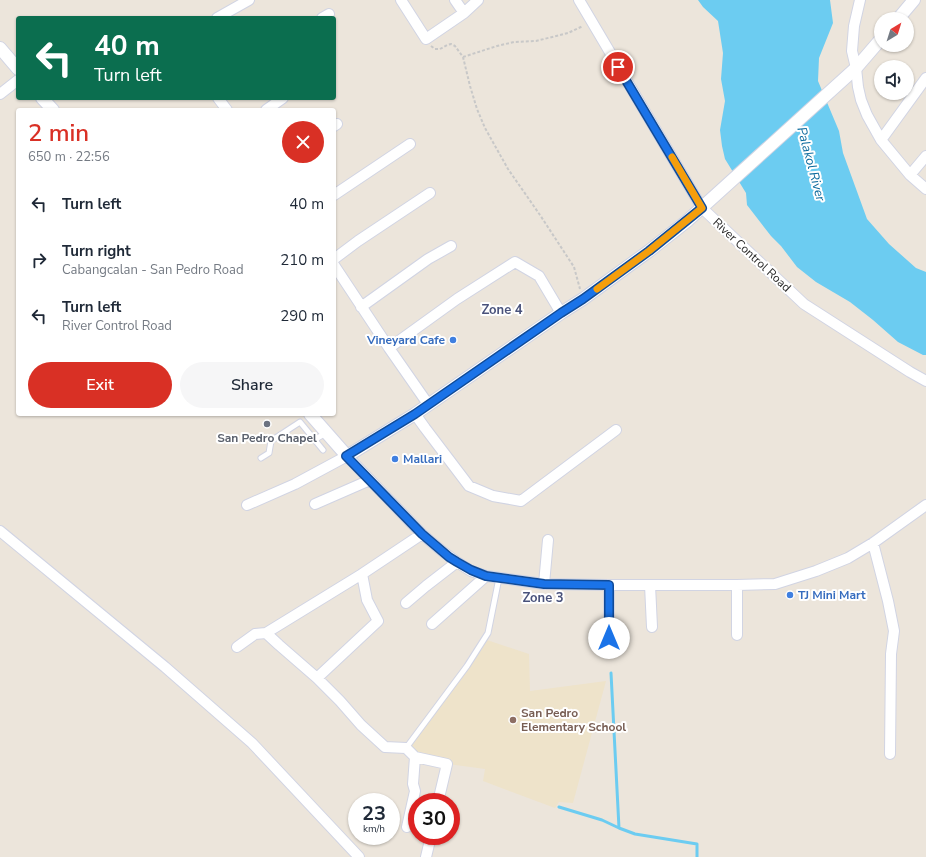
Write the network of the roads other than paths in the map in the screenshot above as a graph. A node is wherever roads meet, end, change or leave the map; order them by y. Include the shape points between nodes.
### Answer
1 (249, 0) edge
2 (401, 0) edge
3 (455, 0) edge
4 (478, 0) edge
5 (579, 0) edge
6 (860, 0) edge
7 (914, 0) edge
8 (904, 12) edge
9 (464, 13) junction
10 (221, 16) edge
11 (874, 47) edge
12 (0, 48) edge
13 (16, 67) edge
14 (856, 68) junction
15 (926, 78) edge
16 (16, 82) edge
17 (0, 94) edge
18 (44, 100) edge
19 (280, 100) edge
20 (51, 108) edge
21 (269, 108) edge
22 (882, 140) junction
23 (410, 144) dead end
24 (926, 156) edge
25 (910, 175) junction
26 (926, 189) edge
27 (430, 193) dead end
28 (336, 194) edge
29 (706, 204) junction
30 (451, 246) dead end
31 (336, 258) edge
32 (336, 267) edge
33 (361, 307) junction
34 (561, 313) junction
35 (389, 348) junction
36 (926, 381) edge
37 (428, 404) junction
38 (415, 414) junction
39 (312, 416) edge
40 (616, 430) dead end
41 (326, 433) junction
42 (314, 440) junction
43 (323, 450) dead end
44 (346, 456) junction
45 (260, 458) dead end
46 (370, 480) junction
47 (315, 504) dead end
48 (247, 505) dead end
49 (926, 505) edge
50 (0, 531) edge
51 (422, 534) junction
52 (548, 540) dead end
53 (873, 543) junction
54 (457, 562) junction
55 (362, 574) junction
56 (486, 576) junction
57 (499, 578) junction
58 (544, 584) junction
59 (609, 585) junction
60 (650, 585) junction
61 (737, 586) junction
62 (406, 603) dead end
63 (432, 624) dead end
64 (652, 627) dead end
65 (266, 633) junction
66 (737, 636) dead end
67 (609, 638) dead end
68 (237, 647) dead end
69 (317, 678) junction
70 (406, 748) junction
71 (890, 754) dead end
72 (415, 757) junction
73 (440, 793) edge
74 (407, 827) dead end
75 (429, 845) edge
76 (359, 857) edge
77 (426, 857) edge

1 - 10 street
2 - 9 street via 426,39
3 - 9 street
4 - 9 street
5 - 29 street, River Control Road
6 - 14 street via 852,50
7 - 8 street
11 - 14 street
12 - 13 street
14 - 22 street via 861,100
14 - 29 street
15 - 22 street
16 - 17 street
18 - 20 street
19 - 21 street
22 - 25 street
23 - 28 street
24 - 25 street
25 - 26 street
27 - 31 street
29 - 34 street via 649,251
29 - 36 street, River Control Road via 804,304
30 - 33 street via 428,259
32 - 33 street
33 - 35 street
34 - 35 street via 539,276 515,262
34 - 37 street
35 - 37 street
37 - 38 street
38 - 40 street via 469,486 493,496 521,501
38 - 44 street
39 - 41 street
41 - 42 lane
41 - 44 street
42 - 43 lane
42 - 45 lane via 300,422 272,441 269,452
44 - 46 street
44 - 48 street via 295,484
46 - 47 street
46 - 51 street
49 - 53 street
50 - 76 street via 165,667 252,743
51 - 54 street
51 - 55 street
52 - 58 street
53 - 61 street via 848,558 816,571 774,584
53 - 71 street via 894,632 891,654
54 - 56 street
54 - 62 street
55 - 65 street
55 - 69 street via 367,600 378,621
56 - 57 street
56 - 63 street
57 - 58 street
57 - 70 lane via 488,633 467,666
58 - 59 street
59 - 60 street
59 - 67 street
60 - 61 street
60 - 64 street
61 - 66 street
65 - 68 street via 254,634
65 - 69 street
69 - 70 street via 385,747
70 - 72 street
72 - 73 street via 447,764
72 - 74 street via 412,784 415,791
75 - 77 street

